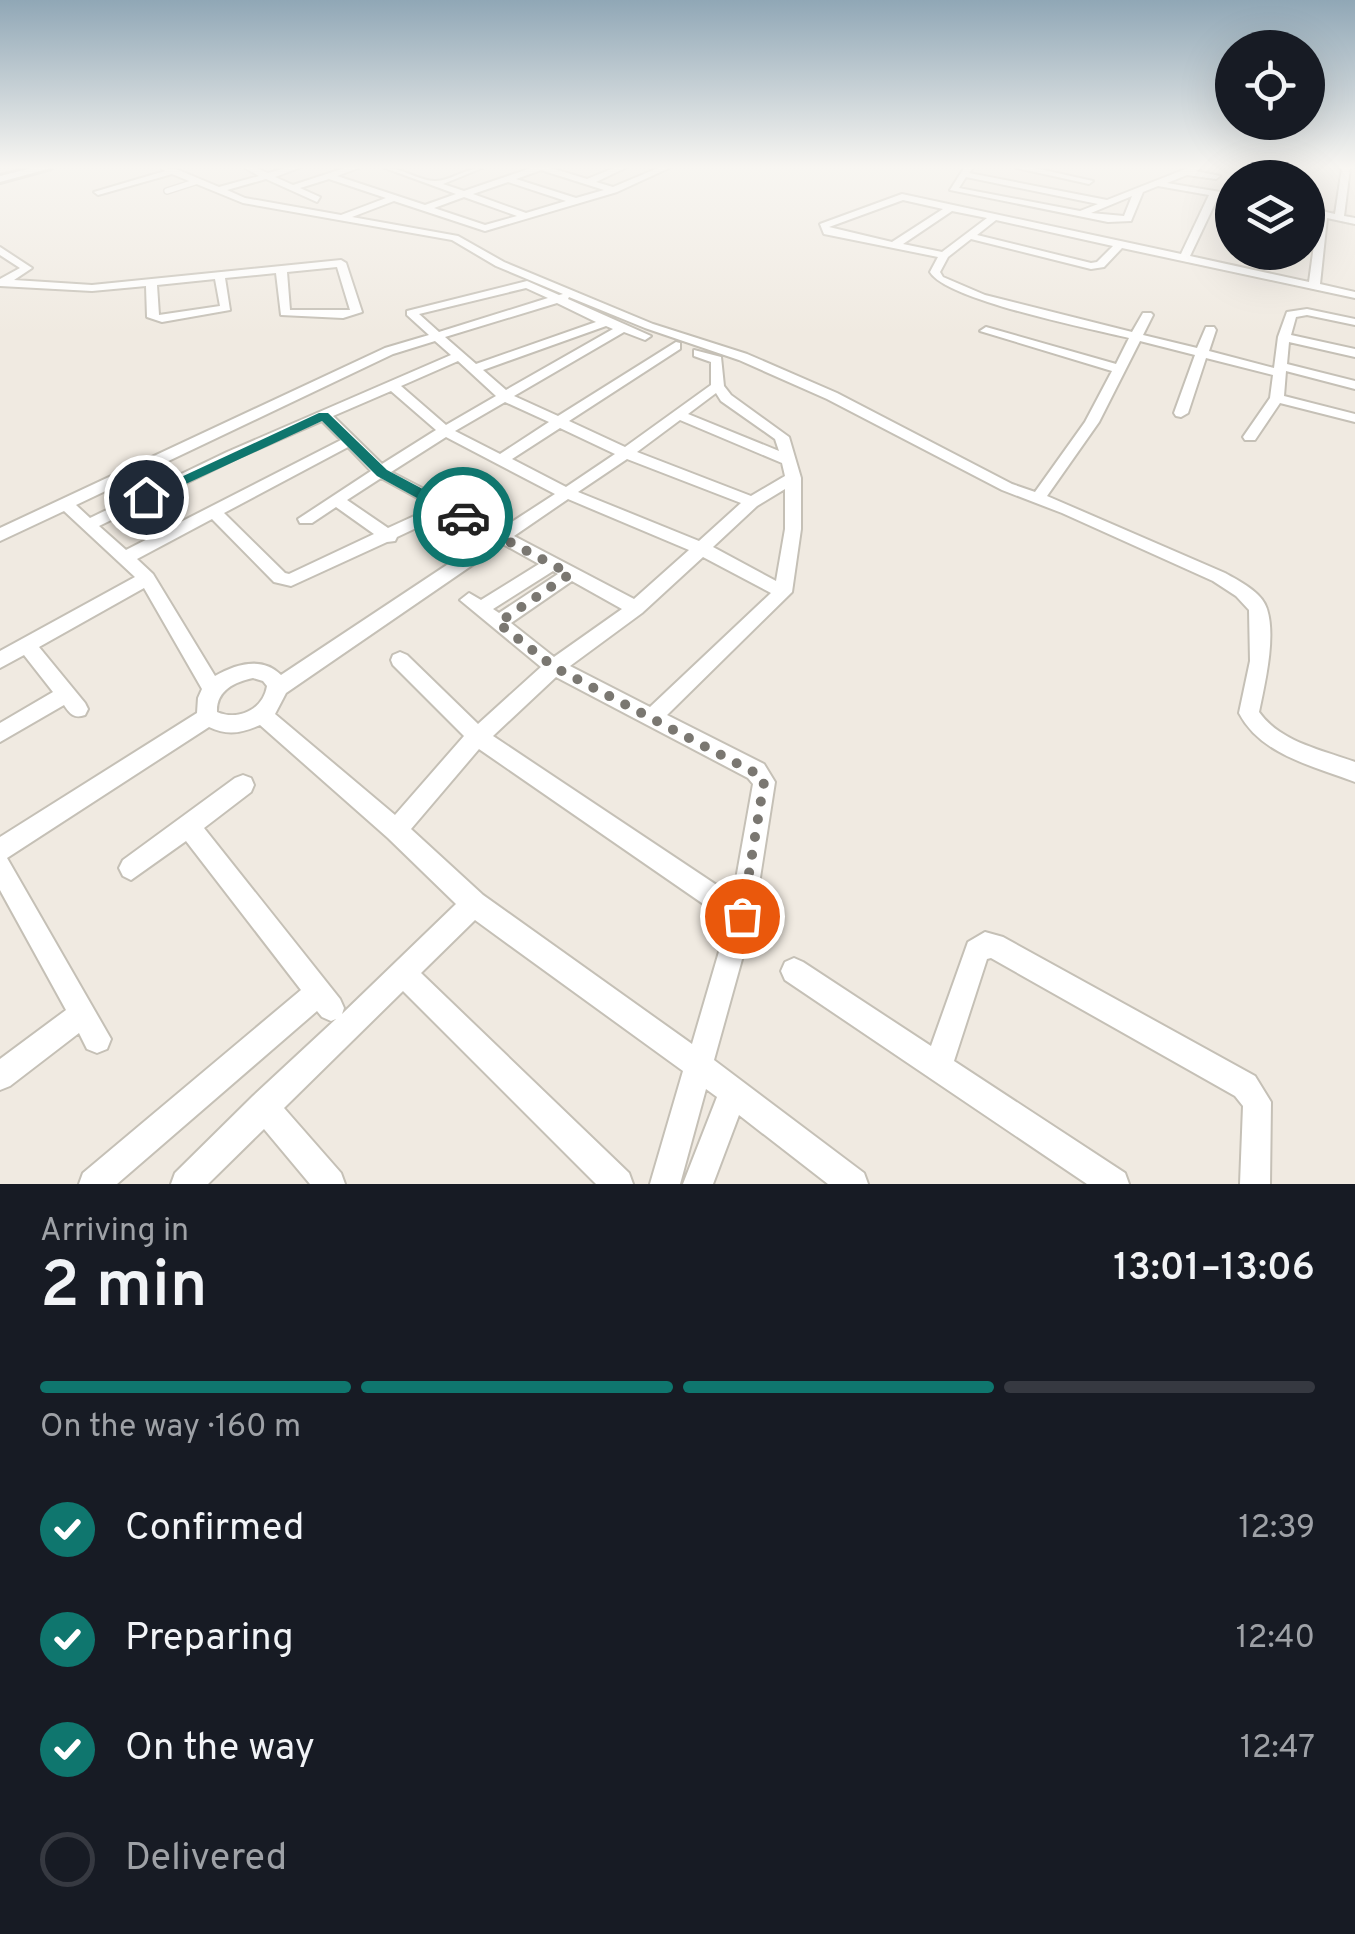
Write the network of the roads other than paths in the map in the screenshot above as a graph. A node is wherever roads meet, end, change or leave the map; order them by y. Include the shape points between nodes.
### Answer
1 (374, 223) edge
2 (469, 223) edge
3 (502, 223) edge
4 (830, 223) edge
5 (927, 223) edge
6 (986, 223) edge
7 (1023, 223) edge
8 (1057, 223) edge
9 (1201, 223) edge
10 (378, 224) joint
11 (1045, 228) junction
12 (969, 236) junction
13 (1120, 244) junction
14 (893, 246) junction
15 (0, 250) edge
16 (944, 255) junction
17 (1184, 258) junction
18 (281, 268) junction
19 (1321, 270) edge
20 (1243, 271) joint
21 (219, 274) junction
22 (2, 281) edge
23 (150, 283) junction
24 (1320, 287) junction
25 (573, 293) junction
26 (1355, 295) edge
27 (558, 299) junction
28 (1322, 314) junction
29 (1146, 315) dead end
30 (606, 322) junction
31 (1355, 322) edge
32 (623, 328) junction
33 (1210, 330) dead end
34 (986, 331) dead end
35 (1138, 337) junction
36 (1284, 337) junction
37 (440, 338) junction
38 (676, 346) junction
39 (1355, 353) edge
40 (1199, 354) junction
41 (460, 356) junction
42 (1120, 368) junction
43 (474, 370) junction
44 (1280, 370) junction
45 (392, 385) junction
46 (1355, 385) edge
47 (717, 386) junction
48 (505, 397) junction
49 (1277, 398) junction
50 (1181, 413) dead end
51 (680, 415) junction
52 (324, 416) junction
53 (1355, 418) edge
54 (564, 422) junction
55 (445, 431) junction
56 (1250, 437) dead end
57 (348, 442) junction
58 (626, 453) junction
59 (502, 459) junction
60 (790, 469) junction
61 (382, 473) junction
62 (566, 493) junction
63 (1038, 498) junction
64 (338, 501) junction
65 (752, 502) junction
66 (64, 504) junction
67 (446, 508) junction
68 (214, 512) junction
69 (306, 520) dead end
70 (88, 525) junction
71 (0, 534) edge
72 (389, 537) junction
73 (504, 538) junction
74 (702, 549) junction
75 (125, 558) junction
76 (553, 562) junction
77 (570, 574) junction
78 (147, 578) junction
79 (782, 592) junction
80 (636, 608) junction
81 (498, 623) junction
82 (27, 645) junction
83 (0, 660) edge
84 (400, 660) dead end
85 (554, 667) junction
86 (279, 687) junction
87 (212, 690) junction
88 (262, 715) junction
89 (208, 718) junction
90 (652, 718) junction
91 (0, 732) edge
92 (479, 738) junction
93 (1355, 772) edge
94 (243, 785) dead end
95 (189, 827) junction
96 (396, 830) junction
97 (0, 850) edge
98 (0, 867) edge
99 (131, 868) dead end
100 (474, 904) junction
101 (742, 916) junction
102 (794, 972) dead end
103 (403, 973) junction
104 (82, 1014) junction
105 (98, 1039) dead end
106 (698, 1065) junction
107 (938, 1067) junction
108 (0, 1076) edge
109 (733, 1092) junction
110 (264, 1106) junction
111 (94, 1184) edge
112 (186, 1184) edge
113 (330, 1184) edge
114 (618, 1184) edge
115 (666, 1184) edge
116 (698, 1184) edge
117 (853, 1184) edge
118 (1114, 1184) edge
119 (1254, 1184) edge

1 - 10 street
2 - 3 street
4 - 14 street via 823,226 827,232
5 - 14 street
6 - 12 street
7 - 11 street
8 - 11 street
9 - 17 street
10 - 25 street via 455,238
11 - 13 street
12 - 13 street via 1091,266
12 - 16 street
13 - 17 street
14 - 16 street
15 - 22 street via 26,268
16 - 35 street via 935,272 951,287
17 - 20 street
18 - 18 street via 284,313 356,312 343,263
18 - 21 street
19 - 24 street
20 - 24 street
21 - 23 street
21 - 23 street via 226,308 162,320 153,316
22 - 23 street via 65,288
24 - 26 street
24 - 28 street
25 - 27 street
25 - 63 street via 832,396
27 - 30 street
27 - 37 street
27 - 37 street via 520,284 411,313
28 - 31 street
28 - 36 street via 1292,314
29 - 35 street
30 - 32 street
30 - 43 street
32 - 38 street
32 - 48 street
33 - 40 street
34 - 42 street
35 - 40 street
35 - 42 street
36 - 39 street
36 - 44 street
37 - 41 street
37 - 66 street via 389,352
38 - 47 street via 717,360
38 - 54 street
40 - 44 street
40 - 50 street
41 - 43 street
41 - 45 street
42 - 63 street via 1092,422
43 - 48 street
44 - 46 street
44 - 49 street
45 - 52 street
45 - 55 street
47 - 51 street
47 - 60 street via 782,437
48 - 54 street
48 - 55 street
49 - 53 street
49 - 56 street
51 - 58 street
51 - 60 street
52 - 57 street
52 - 70 street
54 - 58 street
54 - 59 street
55 - 59 street
55 - 61 street
57 - 61 street
57 - 68 street
58 - 62 street
58 - 65 street
59 - 62 street
60 - 65 street
60 - 79 street via 792,530
61 - 64 street
61 - 67 street
62 - 73 street
62 - 74 street
63 - 93 street via 1242,591 1258,608 1252,720 1275,738
64 - 69 street
64 - 72 street
65 - 74 street
66 - 70 street
66 - 71 street
67 - 72 street
67 - 73 street
68 - 72 street via 286,580
68 - 75 street
70 - 75 street
73 - 76 street
73 - 86 street
74 - 79 street
74 - 80 street
75 - 78 street
76 - 77 street
76 - 81 street via 475,605
77 - 80 street
77 - 81 street
78 - 82 street
78 - 87 street
79 - 90 street
80 - 85 street
81 - 85 street
82 - 83 street
82 - 91 street via 72,701
84 - 92 street
85 - 90 street
85 - 92 street
86 - 87 street via 266,672 253,670
86 - 88 street
87 - 89 street
88 - 89 street via 230,726
88 - 96 street
89 - 97 street
90 - 101 street via 756,771 764,782
92 - 96 street
92 - 101 street
94 - 95 street
95 - 99 street
95 - 111 street via 325,1000
96 - 100 street
98 - 104 street
100 - 103 street
100 - 106 street
101 - 106 street
102 - 107 street
103 - 110 street
103 - 114 street
104 - 105 street
104 - 108 street
106 - 109 street
106 - 115 street
107 - 118 street
107 - 119 street via 977,950 994,946 1245,1086 1256,1102
109 - 116 street
109 - 117 street
110 - 112 street
110 - 113 street

